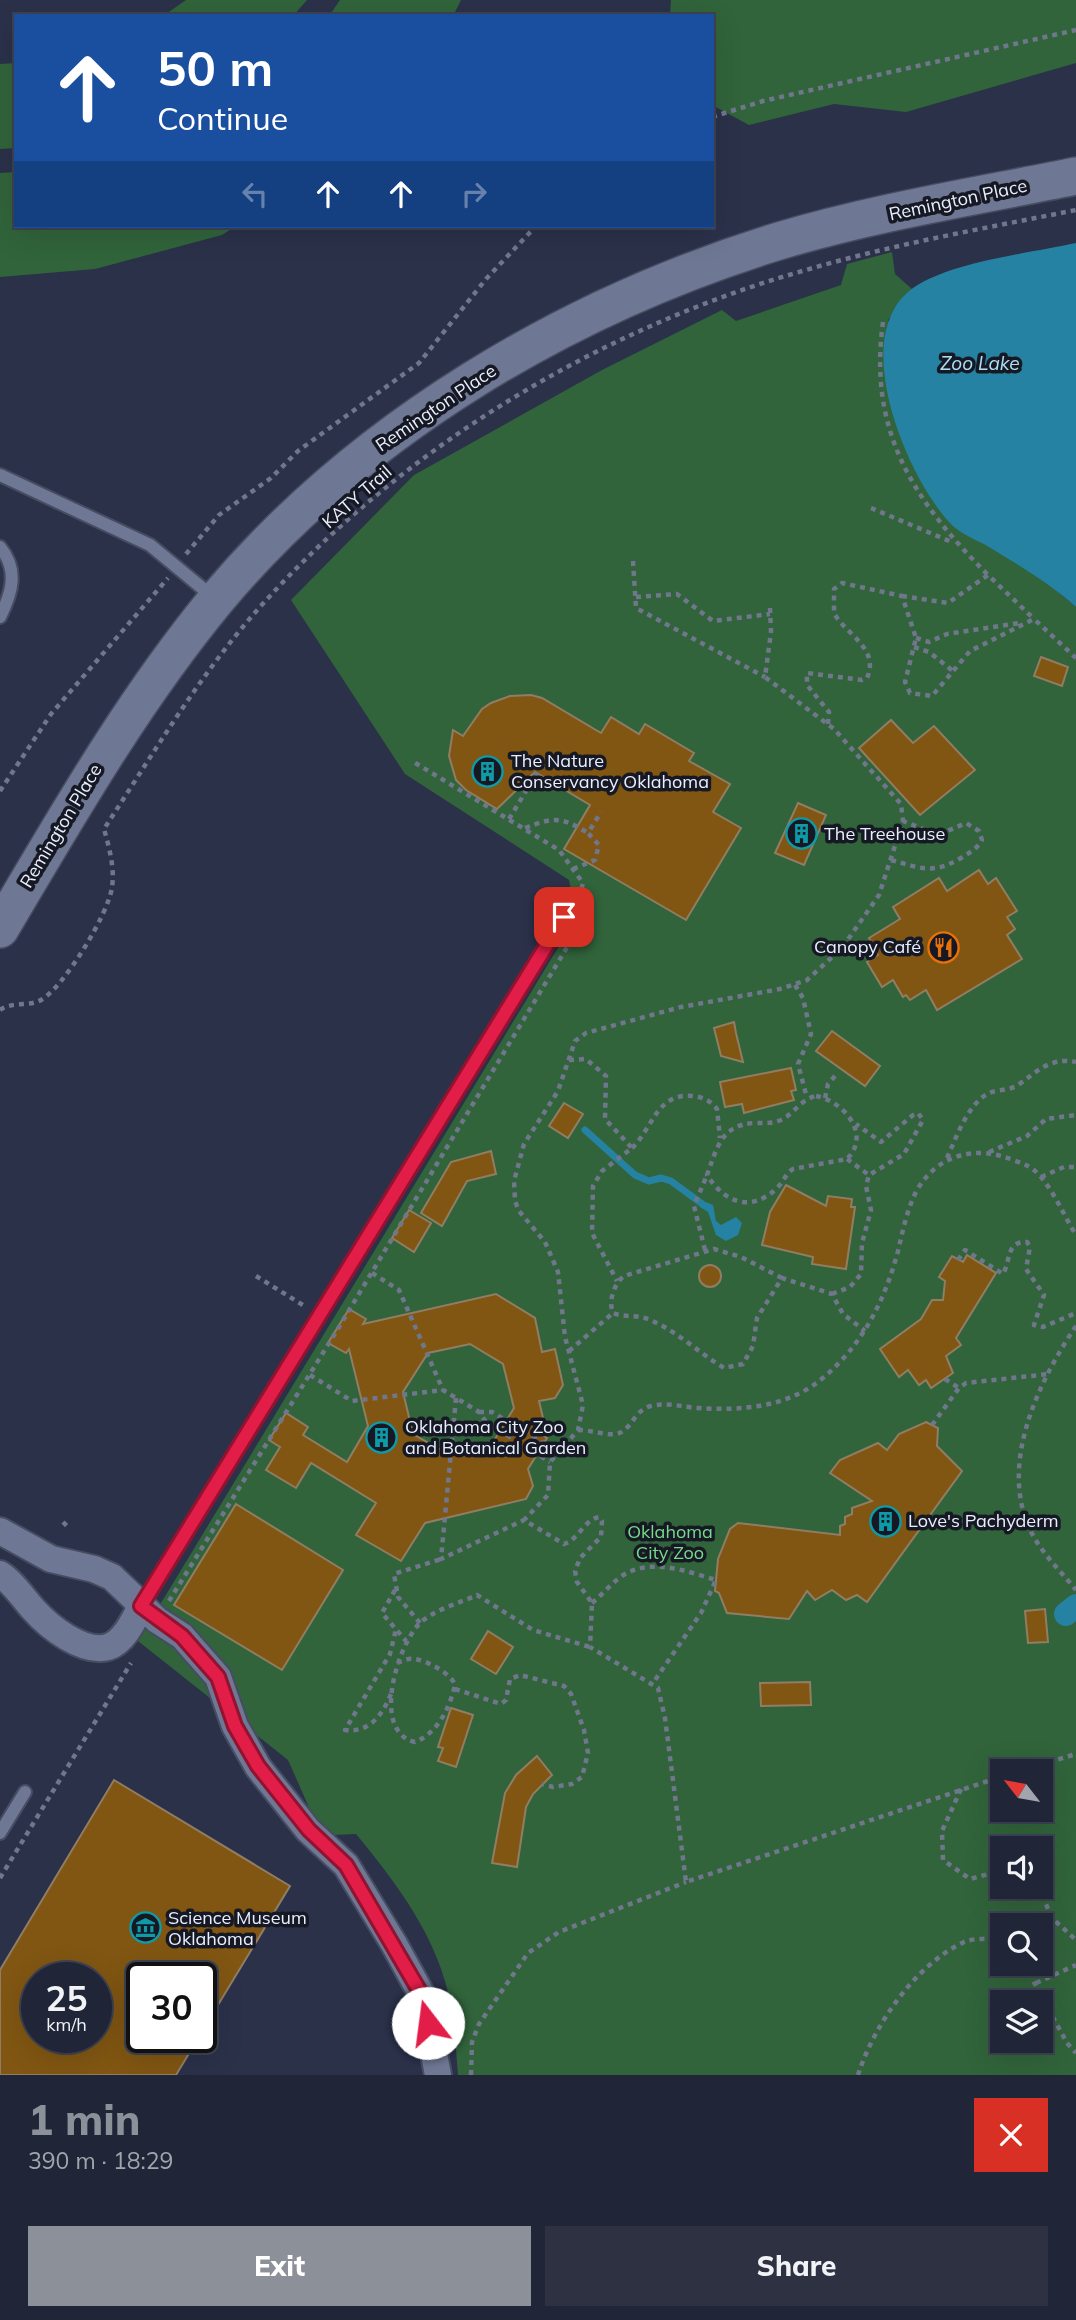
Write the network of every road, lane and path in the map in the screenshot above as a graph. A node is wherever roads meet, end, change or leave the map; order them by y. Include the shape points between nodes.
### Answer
1 (1076, 30) edge
2 (714, 116) edge
3 (1076, 176) edge
4 (1076, 210) edge
5 (534, 228) edge
6 (883, 322) dead end
7 (0, 475) edge
8 (871, 508) dead end
9 (956, 544) junction
10 (193, 545) dead end
11 (0, 547) edge
12 (633, 561) dead end
13 (988, 576) junction
14 (159, 590) dead end
15 (902, 596) junction
16 (636, 597) junction
17 (216, 600) junction
18 (0, 617) edge
19 (1031, 621) junction
20 (916, 638) junction
21 (914, 648) junction
22 (1076, 658) edge
23 (953, 671) junction
24 (765, 677) junction
25 (828, 724) junction
26 (537, 773) dead end
27 (0, 791) edge
28 (601, 811) dead end
29 (509, 819) dead end
30 (903, 821) junction
31 (524, 829) dead end
32 (588, 833) junction
33 (891, 860) junction
34 (572, 869) dead end
35 (564, 917) dead end
36 (0, 929) edge
37 (795, 985) junction
38 (0, 1010) edge
39 (568, 1060) junction
40 (1076, 1062) edge
41 (835, 1076) dead end
42 (807, 1098) junction
43 (825, 1098) junction
44 (1076, 1115) edge
45 (852, 1121) junction
46 (720, 1138) junction
47 (632, 1148) junction
48 (988, 1153) junction
49 (846, 1159) junction
50 (947, 1159) junction
51 (1076, 1167) edge
52 (708, 1175) junction
53 (869, 1175) junction
54 (1041, 1177) junction
55 (1076, 1235) edge
56 (705, 1250) junction
57 (958, 1260) dead end
58 (372, 1273) dead end
59 (256, 1276) dead end
60 (782, 1278) junction
61 (617, 1281) junction
62 (832, 1294) junction
63 (1076, 1312) edge
64 (613, 1313) junction
65 (318, 1315) junction
66 (1076, 1326) edge
67 (339, 1327) dead end
68 (865, 1331) junction
69 (569, 1352) junction
70 (1049, 1374) junction
71 (945, 1379) dead end
72 (959, 1388) junction
73 (443, 1390) junction
74 (456, 1398) junction
75 (479, 1412) junction
76 (932, 1425) dead end
77 (578, 1430) junction
78 (557, 1451) junction
79 (550, 1462) junction
80 (524, 1520) junction
81 (0, 1531) edge
82 (441, 1559) junction
83 (0, 1574) edge
84 (396, 1590) junction
85 (1076, 1590) edge
86 (592, 1603) junction
87 (149, 1613) junction
88 (420, 1623) junction
89 (396, 1629) junction
90 (407, 1642) junction
91 (590, 1647) junction
92 (397, 1663) junction
93 (653, 1683) junction
94 (454, 1689) junction
95 (391, 1693) junction
96 (1076, 1754) edge
97 (1054, 1761) edge
98 (990, 1780) edge
99 (542, 1784) dead end
100 (962, 1789) junction
101 (25, 1791) dead end
102 (0, 1833) edge
103 (990, 1874) edge
104 (0, 1878) edge
105 (686, 1882) junction
106 (1044, 1899) edge
107 (990, 1939) edge
108 (1076, 1940) edge
109 (1076, 1965) edge
110 (1032, 1976) edge
111 (1036, 1983) junction
112 (1076, 2053) edge
113 (439, 2075) edge
114 (471, 2075) edge
115 (858, 2075) edge

1 - 2 path via 763,101
3 - 17 main road, Remington Place via 781,240 677,277 578,322 433,406 359,462 255,557
4 - 38 path, KATY Trail via 805,270 635,330 542,379 426,456 334,534 269,598 211,670 104,829 113,887 106,908 74,960 40,1001
5 - 10 path via 486,279 419,363 219,514
6 - 9 path via 878,361 882,404 899,461
7 - 17 lane via 150,545
8 - 9 path
9 - 13 path
11 - 18 lane via 13,576
12 - 16 path
13 - 15 path via 948,603
13 - 19 path
14 - 27 path via 51,714
15 - 20 path
15 - 25 path via 846,582 836,586 834,613 867,651 870,671 862,680 807,673 807,685 829,712
16 - 24 path via 636,608
16 - 24 path via 677,594 713,621 770,611
17 - 36 main road, Remington Place via 103,755
19 - 20 path via 943,635 929,642
19 - 22 path
19 - 23 path via 976,646
20 - 21 path
21 - 23 path via 929,652
21 - 23 path via 905,682 910,693 932,696
24 - 25 path
25 - 30 path via 898,798
26 - 29 path
28 - 32 path
30 - 33 path
30 - 33 path via 938,835 966,823 979,831 982,840 942,869
31 - 32 path via 561,819
32 - 34 path via 600,850 595,860
33 - 37 path via 879,895 861,925 819,972
35 - 65 lane
37 - 39 path via 681,1007 586,1033 575,1041
37 - 42 path via 810,1023 810,1041 798,1065
39 - 47 path via 586,1059 606,1076 605,1119
39 - 69 path via 558,1091 524,1144 514,1181 519,1211 545,1242 555,1263
40 - 50 path via 1053,1062 1017,1086 988,1093 971,1113
41 - 43 path
42 - 43 path
42 - 46 path via 784,1118 738,1126
43 - 45 path via 833,1100
44 - 48 path via 1046,1119 1027,1136
45 - 49 path via 856,1138
45 - 53 path via 881,1142 913,1115 922,1117 904,1154
46 - 47 path via 717,1109 704,1098 685,1095 666,1101
46 - 52 path
47 - 61 path via 602,1171 593,1186 591,1226
48 - 50 path
48 - 54 path via 1030,1167
49 - 52 path via 793,1169 777,1188 753,1201 730,1200 720,1194
49 - 53 path
50 - 68 path via 918,1189 889,1284
51 - 54 path
52 - 56 path via 694,1206
53 - 62 path via 866,1186 872,1210 862,1243 861,1274 850,1287
54 - 55 path
56 - 60 path via 729,1252
56 - 61 path via 629,1273
57 - 63 path via 965,1250 1003,1274 1011,1249 1027,1242 1026,1269 1044,1296 1034,1325 1044,1327
58 - 73 path via 399,1290
59 - 65 path
60 - 62 path
60 - 64 path via 757,1318 748,1356 735,1368 724,1367 647,1318
61 - 64 path via 610,1306
62 - 68 path via 843,1314
64 - 69 path
65 - 67 path
65 - 87 lane
66 - 70 path
68 - 77 path via 825,1377 782,1401 706,1408 663,1404 642,1408 618,1433
69 - 77 path via 583,1405
70 - 72 path via 973,1381
70 - 85 path via 1023,1441 1018,1470 1028,1525
71 - 72 path
72 - 76 path
73 - 74 path
73 - 87 path via 352,1401 310,1375
74 - 75 path
74 - 82 path
75 - 78 path via 492,1412
75 - 79 path via 486,1422
77 - 78 path
78 - 79 path
79 - 80 path via 548,1495
80 - 82 path
80 - 86 path via 564,1544 591,1519 601,1519 601,1537 580,1558 575,1571
81 - 87 street via 51,1559 112,1577
82 - 84 path via 394,1574
83 - 87 street via 36,1612 90,1648 109,1647
84 - 88 path
84 - 89 path via 382,1613
86 - 91 path
86 - 93 path via 624,1574 646,1567 676,1569 716,1580 701,1613
87 - 104 path
87 - 113 street via 182,1636 218,1677 235,1726 258,1766 309,1830 346,1865 423,1997
88 - 90 path
88 - 91 path via 478,1595 533,1630
89 - 90 path
89 - 95 path via 390,1654 345,1730 372,1723
90 - 92 path
91 - 93 path
92 - 94 path via 409,1658 422,1661 454,1679
92 - 95 path
93 - 105 path via 665,1718
94 - 95 path via 432,1731 415,1742 400,1732
94 - 99 path via 501,1704 516,1675 560,1684 573,1700 584,1730 586,1770 572,1784
96 - 97 path
98 - 100 path
100 - 103 path via 942,1831 943,1860 970,1879
100 - 105 path
101 - 102 lane
105 - 114 path via 559,1932 528,1953 479,2024 472,2042
106 - 108 path via 1052,1918
107 - 115 path via 966,1941 933,1962 873,2039
109 - 111 path
110 - 111 path
111 - 112 path

